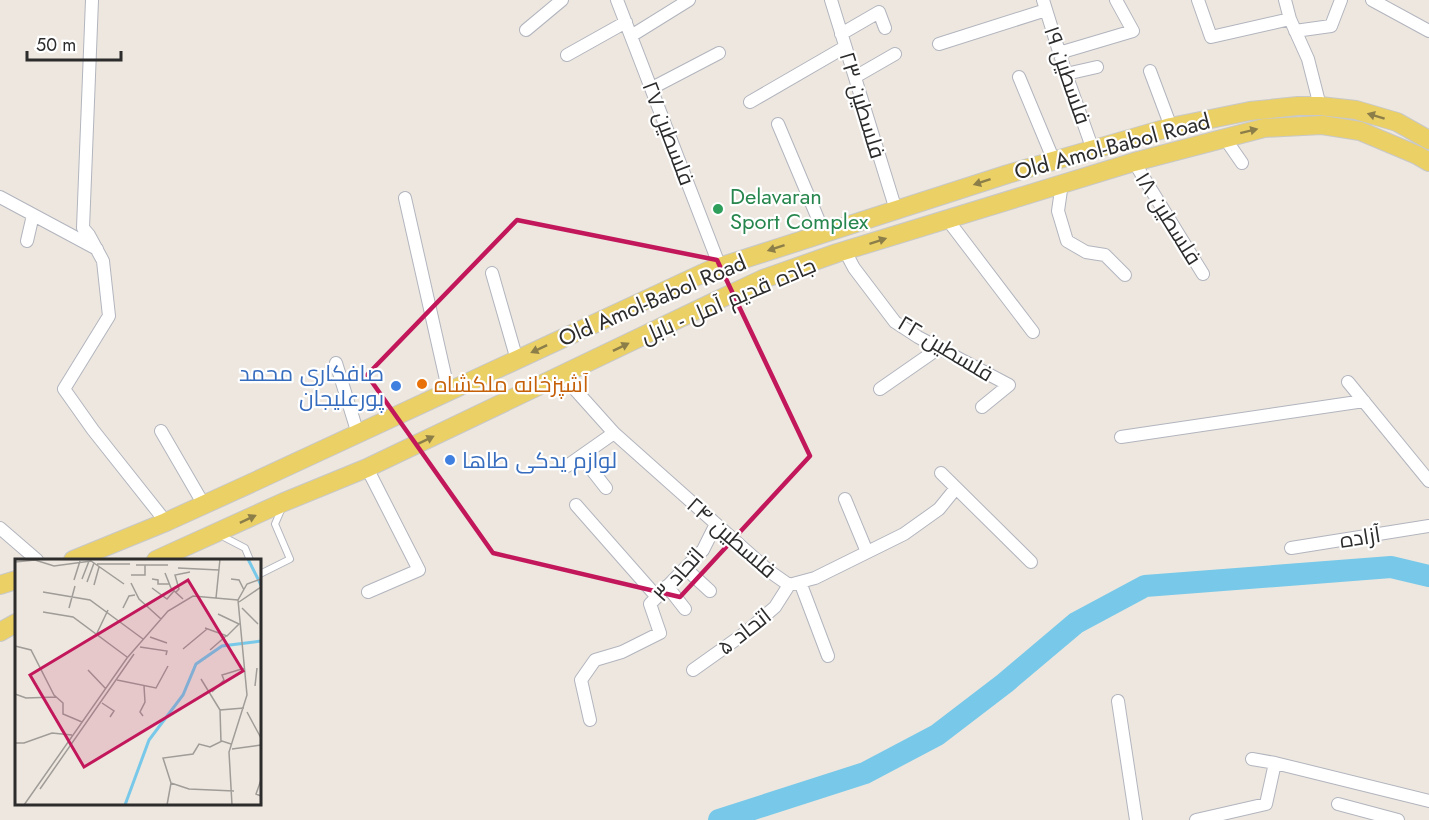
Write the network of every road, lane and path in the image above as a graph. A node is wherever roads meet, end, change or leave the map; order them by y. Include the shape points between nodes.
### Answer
1 (92, 0) edge
2 (562, 0) edge
3 (617, 0) edge
4 (689, 0) edge
5 (831, 0) edge
6 (1116, 0) edge
7 (1198, 0) edge
8 (1285, 0) edge
9 (1341, 0) edge
10 (1372, 0) edge
11 (1044, 5) edge
12 (1290, 19) junction
13 (626, 22) junction
14 (885, 27) dead end
15 (526, 30) dead end
16 (1295, 31) junction
17 (1429, 31) edge
18 (841, 34) junction
19 (632, 36) junction
20 (939, 44) dead end
21 (846, 47) junction
22 (719, 53) dead end
23 (1059, 53) junction
24 (895, 54) dead end
25 (567, 56) dead end
26 (1097, 67) dead end
27 (1150, 71) dead end
28 (1066, 74) junction
29 (855, 77) junction
30 (1019, 77) dead end
31 (652, 88) junction
32 (750, 102) dead end
33 (1320, 105) junction
34 (778, 124) dead end
35 (1171, 127) junction
36 (1224, 138) junction
37 (1429, 140) edge
38 (1093, 150) junction
39 (1054, 161) junction
40 (1134, 162) junction
41 (1429, 162) edge
42 (1242, 163) dead end
43 (1062, 183) junction
44 (0, 197) edge
45 (405, 198) dead end
46 (896, 210) junction
47 (33, 214) junction
48 (947, 219) junction
49 (824, 233) junction
50 (27, 241) dead end
51 (97, 249) junction
52 (845, 251) junction
53 (720, 267) junction
54 (492, 273) dead end
55 (1203, 274) dead end
56 (1125, 275) dead end
57 (1033, 332) dead end
58 (939, 348) junction
59 (517, 360) junction
60 (336, 363) dead end
61 (562, 375) junction
62 (1348, 382) dead end
63 (880, 389) dead end
64 (449, 393) junction
65 (1364, 401) junction
66 (982, 407) dead end
67 (161, 431) dead end
68 (615, 433) junction
69 (358, 434) junction
70 (1121, 437) dead end
71 (581, 456) junction
72 (567, 466) dead end
73 (367, 468) junction
74 (941, 473) dead end
75 (1429, 481) edge
76 (606, 488) dead end
77 (956, 488) junction
78 (845, 499) dead end
79 (284, 502) junction
80 (204, 505) junction
81 (576, 505) dead end
82 (166, 522) junction
83 (716, 524) junction
84 (1429, 526) edge
85 (0, 528) edge
86 (217, 533) junction
87 (1291, 548) dead end
88 (867, 552) junction
89 (35, 559) edge
90 (77, 559) edge
91 (160, 559) edge
92 (249, 559) edge
93 (1031, 562) dead end
94 (685, 568) junction
95 (261, 574) edge
96 (15, 580) edge
97 (794, 584) junction
98 (0, 585) edge
99 (667, 586) junction
100 (710, 591) dead end
101 (368, 592) dead end
102 (657, 597) junction
103 (685, 609) dead end
104 (15, 615) edge
105 (0, 620) edge
106 (15, 624) edge
107 (0, 632) edge
108 (828, 656) dead end
109 (693, 670) dead end
110 (1118, 700) dead end
111 (590, 720) dead end
112 (1252, 759) dead end
113 (1275, 763) junction
114 (1429, 801) edge
115 (1338, 804) dead end
116 (1136, 820) edge
117 (1196, 820) edge
118 (1398, 820) edge

1 - 51 street via 83,228
2 - 15 street
3 - 13 street, فلسطین ۲۷
4 - 19 street
5 - 18 street, فلسطین ۲۳
6 - 23 street via 1132,31
7 - 12 street via 1210,37
8 - 12 street
9 - 16 street via 1331,26
10 - 17 street
11 - 20 street
11 - 23 street, فلسطین ۱۹
12 - 16 street
13 - 19 street, فلسطین ۲۷
13 - 25 street
14 - 18 street via 879,12
16 - 33 street via 1308,59
18 - 21 street, فلسطین ۲۳
19 - 31 street, فلسطین ۲۷
21 - 29 street, فلسطین ۲۳
21 - 32 street
22 - 31 street
23 - 28 street, فلسطین ۱۹
24 - 29 street
26 - 28 street
27 - 35 street
28 - 38 street, فلسطین ۱۹
29 - 46 street, فلسطین ۲۳
30 - 39 street
31 - 53 street, فلسطین ۲۷
33 - 35 main road, Old Amol-Babol Road via 1250,111
37 -> 33 main road, Old Amol-Babol Road via 1397,122
34 - 49 street
35 - 38 main road, Old Amol-Babol Road
36 - 40 main road, جاده قدیم آمل - بابل
36 -> 41 main road, جاده قدیم آمل - بابل via 1264,128 1322,125 1360,131
36 - 42 street
38 - 39 main road, Old Amol-Babol Road
39 -> 46 main road, Old Amol-Babol Road
40 - 43 main road, جاده قدیم آمل - بابل
40 - 55 street, فلسطین ۱۸
43 - 48 main road, جاده قدیم آمل - بابل
43 - 56 street via 1058,211 1067,241 1086,252 1105,255
44 - 47 street
45 - 64 street
46 - 49 main road, Old Amol-Babol Road
47 - 50 street
47 - 51 street
52 -> 48 main road, جاده قدیم آمل - بابل
48 - 57 street
49 -> 53 main road, Old Amol-Babol Road
51 - 82 street via 103,261 109,316 64,389
52 - 58 street, فلسطین ۲۲ via 895,322
61 -> 52 main road, جاده قدیم آمل - بابل via 763,279
53 -> 59 main road, Old Amol-Babol Road
54 - 59 street
58 - 63 street
58 - 66 street, فلسطین ۲۲ via 1009,385
59 - 64 main road, Old Amol-Babol Road
60 - 69 street
61 - 68 street, فلسطین ۲۴
73 -> 61 main road, جاده قدیم آمل - بابل
62 - 65 street
64 - 69 main road, Old Amol-Babol Road
65 - 70 street
65 - 75 street
67 - 80 street
68 - 71 street
68 - 83 street, فلسطین ۲۴
69 - 80 main road, Old Amol-Babol Road
71 - 72 street
71 - 76 street
73 - 79 main road, جاده قدیم آمل - بابل
73 - 101 street via 419,570
74 - 77 street
77 - 88 street, فلسطین ۲۴ via 939,509 904,534
77 - 93 street
78 - 88 street
86 -> 79 main road, جاده قدیم آمل - بابل
79 - 95 lane via 275,524 290,559
80 - 82 main road, Old Amol-Babol Road
81 - 102 street
82 - 90 main road, Old Amol-Babol Road
83 - 94 street, اتحاد ۳ via 703,550
83 - 97 street, فلسطین ۲۴ via 769,571
84 - 87 street, آزاده
85 - 89 street
86 - 91 main road, جاده قدیم آمل - بابل
86 - 92 lane via 245,548
88 - 97 street, فلسطین ۲۴
94 - 99 street, اتحاد ۳
94 - 100 street
96 - 98 main road
97 - 108 street
97 - 109 street, اتحاد ۵ via 745,633
99 - 102 street, اتحاد ۳
99 - 103 street
102 - 111 street, اتحاد ۳ via 650,604 660,633 595,660 581,680
104 - 105 main road
106 - 107 main road
110 - 116 street
112 - 113 street
113 - 114 street
113 - 117 street via 1266,804
115 - 118 street

